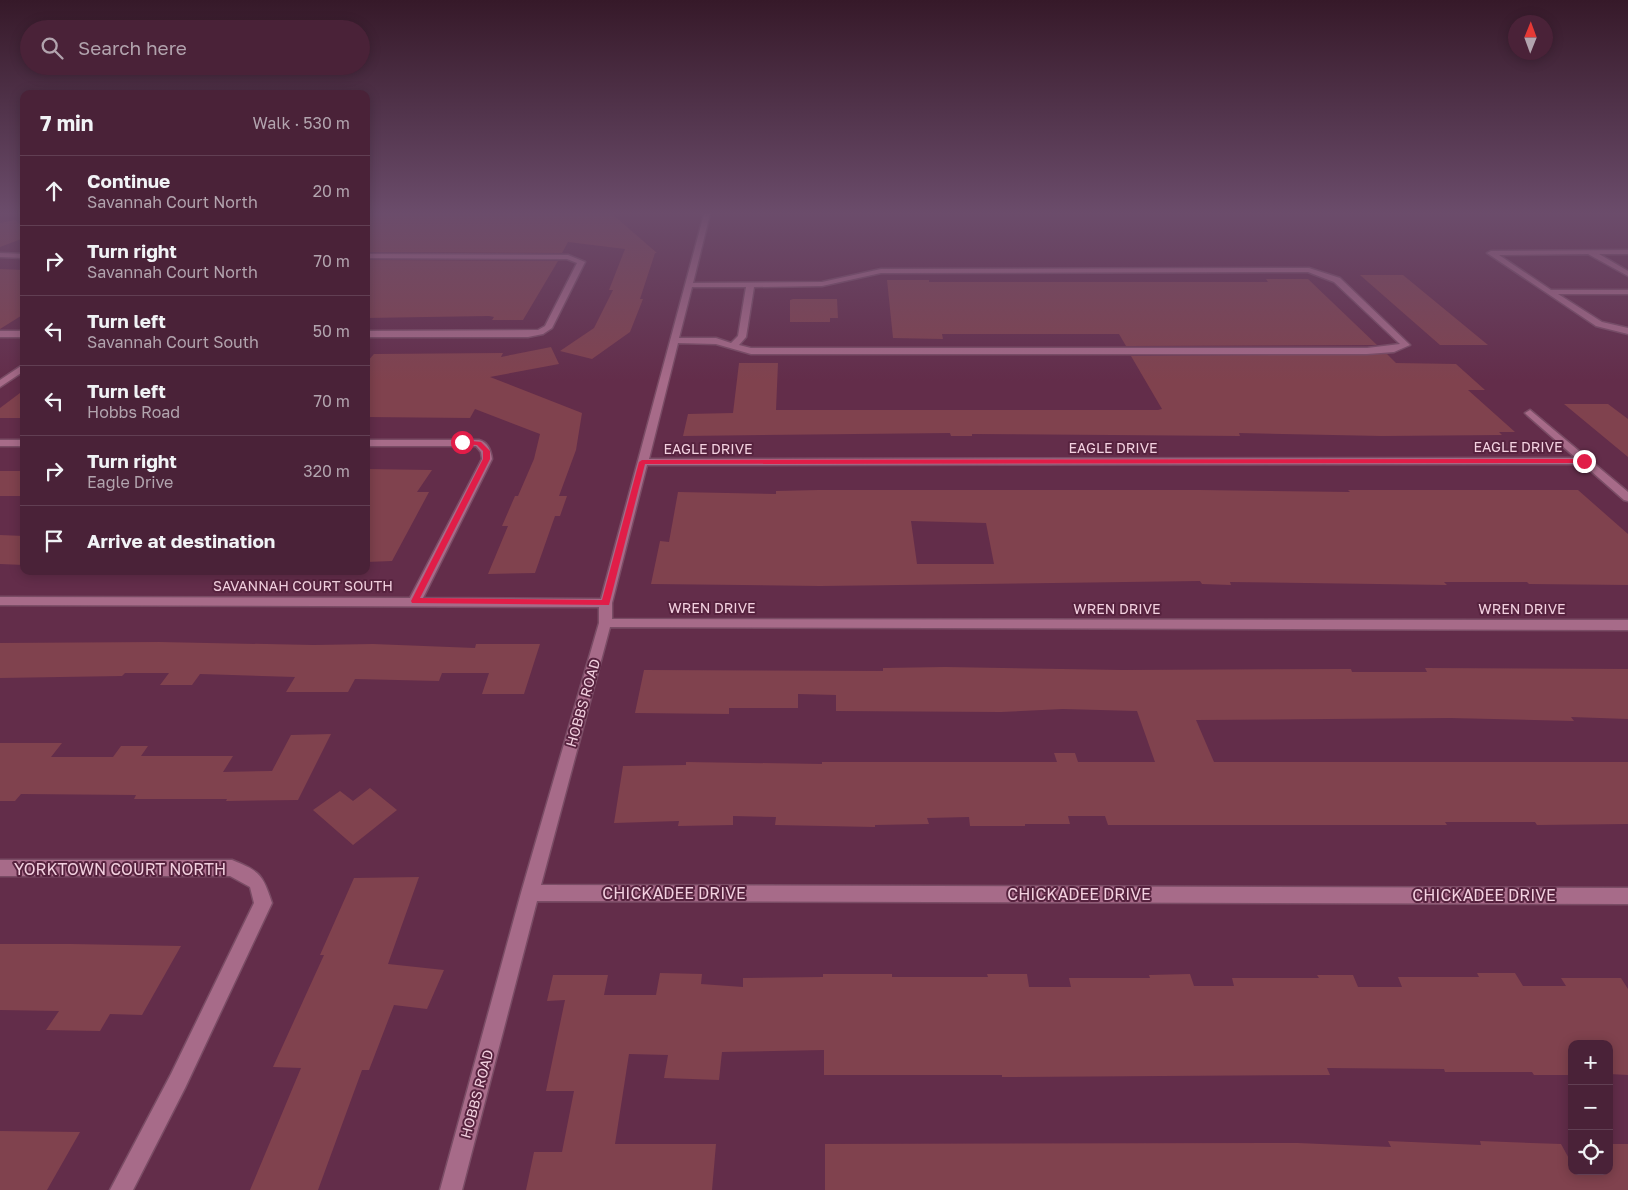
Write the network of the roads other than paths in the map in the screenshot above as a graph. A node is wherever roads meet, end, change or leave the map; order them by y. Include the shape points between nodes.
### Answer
1 (577, 270) edge
2 (694, 270) edge
3 (1516, 270) edge
4 (690, 285) junction
5 (750, 285) junction
6 (1550, 292) junction
7 (1628, 292) edge
8 (1628, 331) edge
9 (0, 334) edge
10 (20, 334) edge
11 (370, 334) edge
12 (675, 340) junction
13 (733, 346) junction
14 (20, 370) edge
15 (0, 384) edge
16 (1530, 413) dead end
17 (20, 443) edge
18 (370, 443) edge
19 (0, 444) edge
20 (1584, 461) junction
21 (642, 462) junction
22 (1628, 498) edge
23 (0, 601) edge
24 (415, 601) junction
25 (606, 603) junction
26 (605, 623) junction
27 (1628, 625) edge
28 (0, 868) edge
29 (530, 893) junction
30 (1628, 896) edge
31 (121, 1190) edge
32 (451, 1190) edge

1 - 11 street via 548,328 540,332
2 - 4 street, HOBBS ROAD
3 - 6 street
4 - 5 street
4 - 12 street, HOBBS ROAD
5 - 13 street via 742,337
5 - 13 street via 822,284 881,271 1310,270 1337,280 1406,344 1394,349 1367,351 751,351
6 - 7 street
6 - 8 street via 1598,324
9 - 10 street
12 - 13 street via 716,341
12 - 21 street, HOBBS ROAD
14 - 15 street
16 - 20 street
17 - 19 street
18 - 24 street via 479,444 486,451 486,459
20 - 21 street, EAGLE DRIVE
20 - 22 street
21 - 25 street, HOBBS ROAD
23 - 24 street, SAVANNAH COURT SOUTH
24 - 25 street, SAVANNAH COURT SOUTH
25 - 26 street, HOBBS ROAD
26 - 27 street, WREN DRIVE
26 - 29 street, HOBBS ROAD
28 - 31 street, YORKTOWN COURT NORTH via 232,868 257,882 263,903 178,1081
29 - 30 street, CHICKADEE DRIVE
29 - 32 street, HOBBS ROAD

